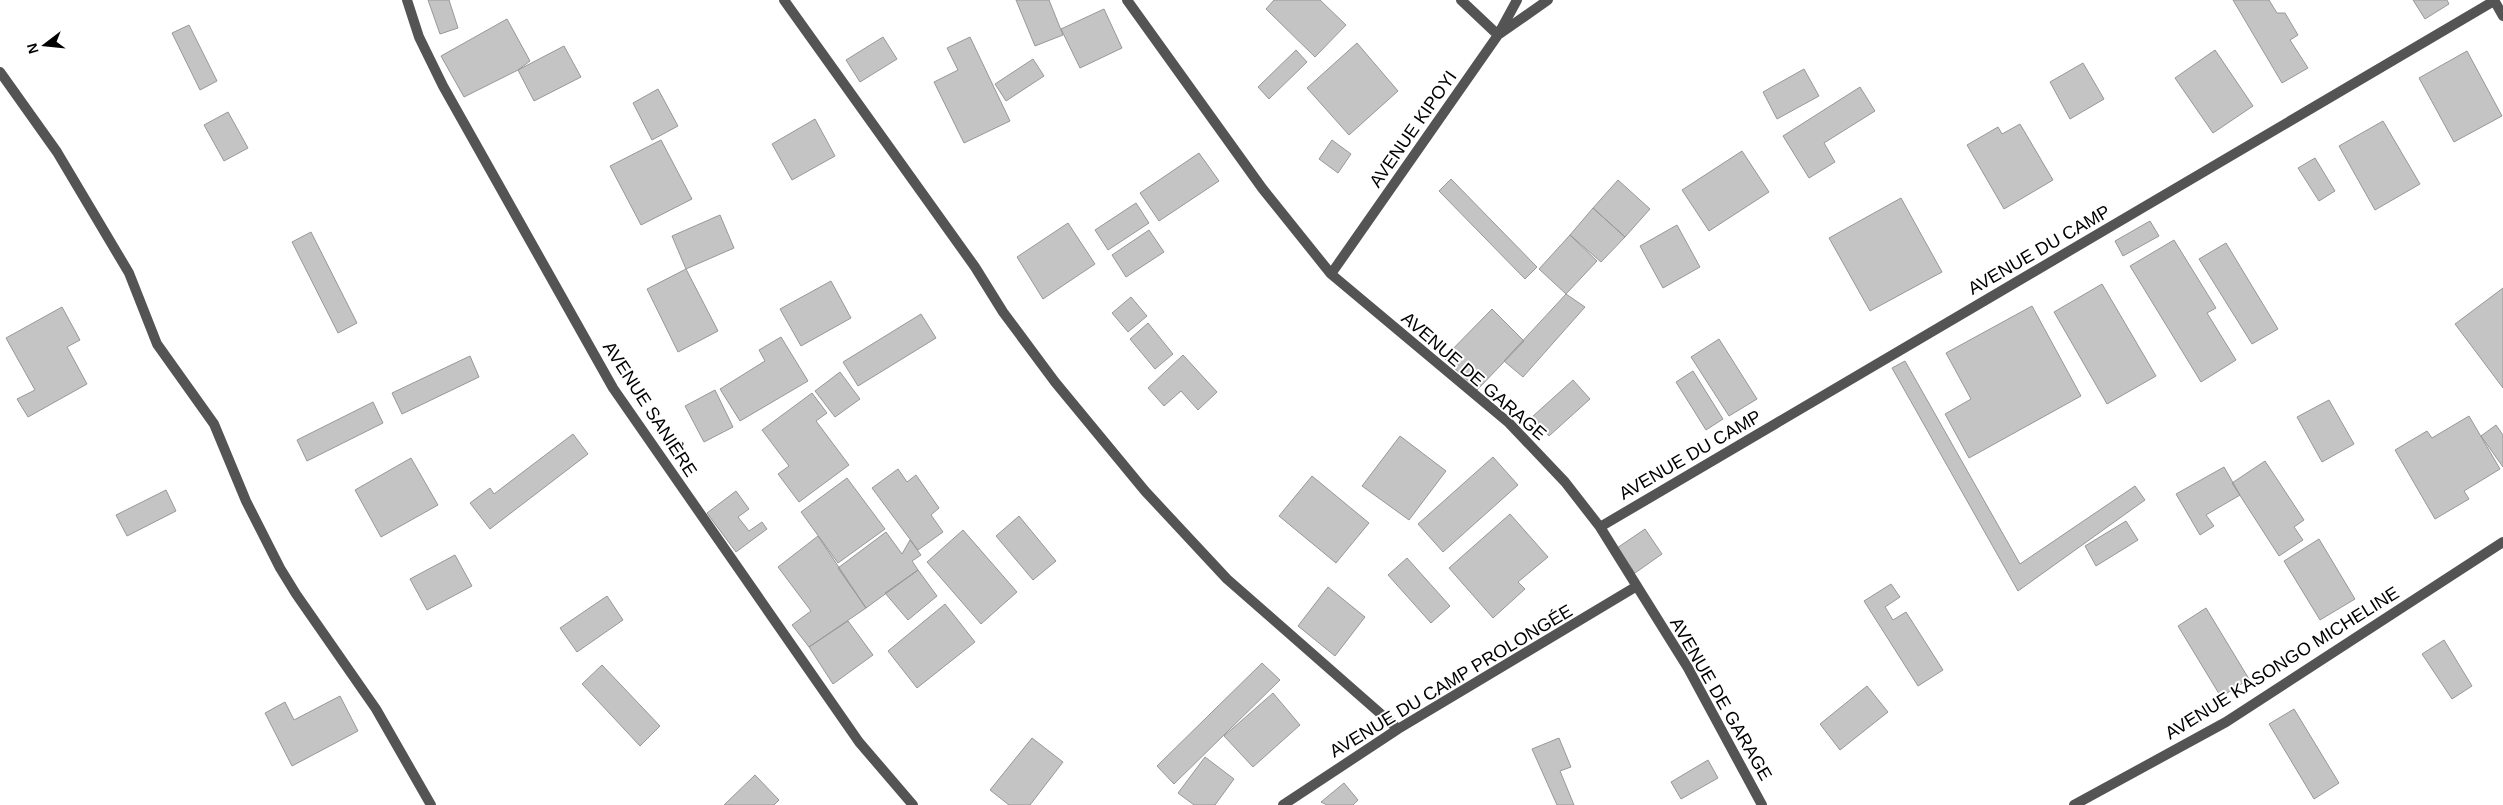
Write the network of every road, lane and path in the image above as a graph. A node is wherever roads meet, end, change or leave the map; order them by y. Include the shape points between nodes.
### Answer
1 (407, 0) edge
2 (784, 0) edge
3 (1126, 0) edge
4 (1461, 0) edge
5 (1517, 0) edge
6 (1548, 0) edge
7 (2494, 0) edge
8 (2503, 16) edge
9 (1498, 35) junction
10 (0, 72) edge
11 (1331, 274) junction
12 (1600, 527) junction
13 (2503, 542) edge
14 (1637, 586) junction
15 (1398, 728) junction
16 (431, 805) edge
17 (914, 805) edge
18 (1282, 805) edge
19 (1762, 805) edge
20 (2074, 805) edge

1 - 17 street, AVENUE SANIÈRE via 419,36 443,86 613,388 859,742
2 - 15 street via 975,267 1003,312 1055,382 1145,491 1227,579
3 - 11 street, AVENUE DE GARAGE via 1262,188
4 - 9 street
5 - 9 street, AVENUE KIPOYI
6 - 9 street
7 - 8 street
7 - 12 street, AVENUE DU CAMP
9 - 11 street, AVENUE KIPOYI
10 - 16 street via 57,152 129,273 157,344 214,424 246,502 288,581 376,709
11 - 12 street, AVENUE DE GARAGE via 1508,423 1565,482
12 - 14 street, AVENUE DE GARAGE
13 - 20 street, AVENUE KASONGO MICHELINE via 2226,722
14 - 15 street, AVENUE DU CAMP PROLONGÉE
14 - 19 street, AVENUE DE GARAGE via 1688,668
15 - 18 street, AVENUE DU CAMP PROLONGÉE

